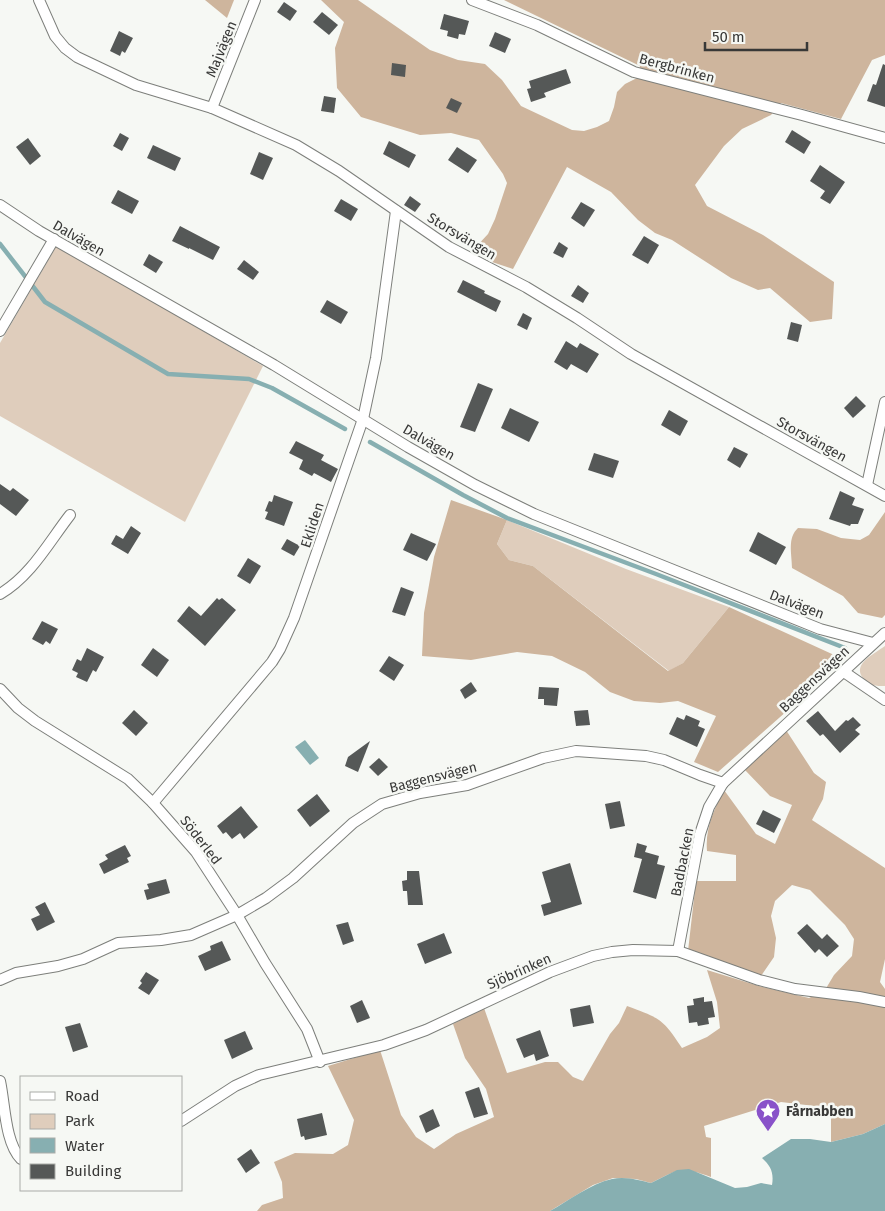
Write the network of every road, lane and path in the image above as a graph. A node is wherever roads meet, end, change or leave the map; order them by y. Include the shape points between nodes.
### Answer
1 (40, 0) edge
2 (255, 0) edge
3 (472, 0) edge
4 (212, 108) junction
5 (885, 138) edge
6 (0, 204) edge
7 (396, 211) junction
8 (54, 239) junction
9 (0, 331) edge
10 (885, 402) edge
11 (363, 419) junction
12 (867, 485) junction
13 (885, 496) edge
14 (70, 515) dead end
15 (0, 594) edge
16 (885, 633) edge
17 (873, 643) junction
18 (844, 672) junction
19 (0, 690) edge
20 (885, 700) edge
21 (723, 783) junction
22 (153, 803) junction
23 (238, 915) junction
24 (678, 951) junction
25 (0, 980) edge
26 (885, 1002) edge
27 (320, 1062) junction
28 (0, 1081) edge
29 (182, 1120) edge
30 (20, 1158) edge

1 - 4 street, Storsvängen via 54,36 76,57 136,86
2 - 4 street, Majvägen
3 - 5 street, Bergbrinken via 537,25 634,72
4 - 7 street, Storsvängen via 296,145
6 - 8 street, Dalvägen
7 - 11 street, Ekliden via 376,358
7 - 12 street, Storsvängen via 449,247 526,288 632,354
8 - 9 street
8 - 11 street, Dalvägen
10 - 12 street
11 - 17 street, Dalvägen via 475,485 534,514 820,629
11 - 22 street, Ekliden via 309,579 280,649
12 - 13 street, Storsvängen
14 - 15 street via 30,569
16 - 17 street, Baggensvägen
17 - 18 street, Baggensvägen
18 - 20 street
18 - 21 street, Baggensvägen
19 - 22 street, Söderled via 35,721 128,779
21 - 23 street, Baggensvägen via 646,756 576,751 543,758 467,785 382,804 353,823 292,878
21 - 24 street, Badbacken via 709,807 700,834
22 - 23 street, Söderled via 196,852
23 - 25 street, Baggensvägen via 191,935 118,943 83,959 16,973
23 - 27 street, Söderled via 307,1029
24 - 26 street, Sjöbrinken via 795,989
24 - 27 street, Sjöbrinken via 633,950 593,956 542,975 426,1030
27 - 29 street, Sjöbrinken via 245,1081
28 - 30 street via 11,1145

